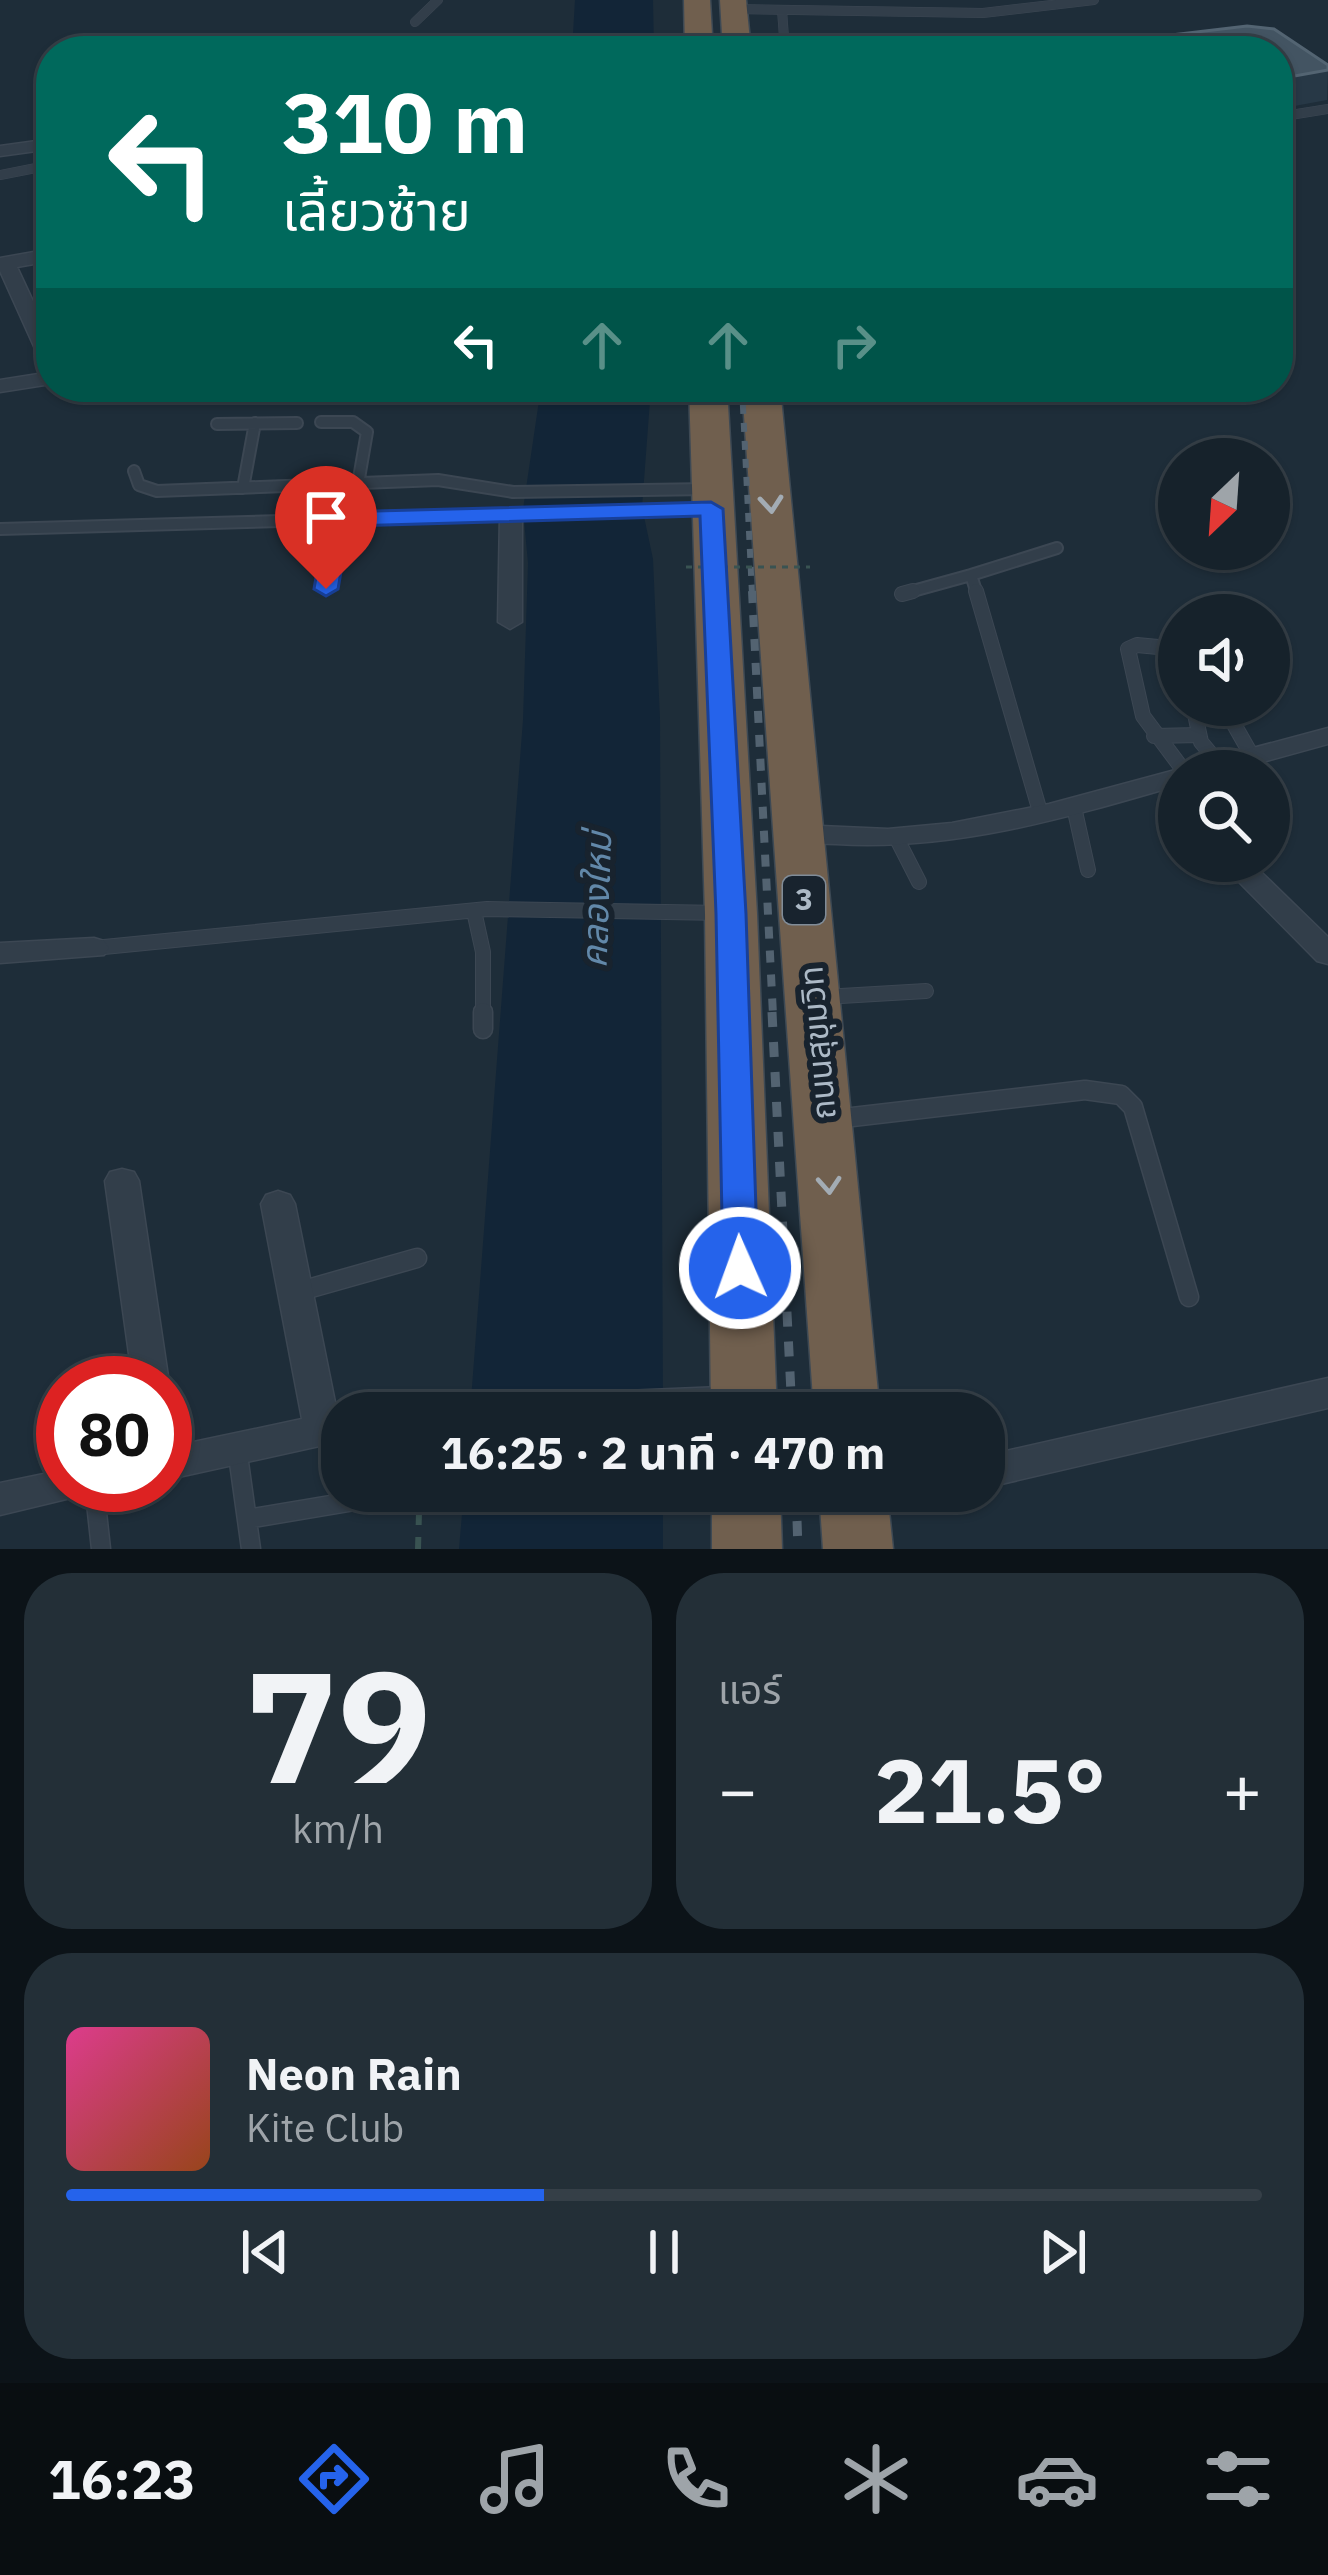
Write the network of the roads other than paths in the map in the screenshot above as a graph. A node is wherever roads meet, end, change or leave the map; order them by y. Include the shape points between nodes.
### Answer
1 (437, 0) edge
2 (697, 0) edge
3 (1094, 0) edge
4 (733, 5) edge
5 (782, 10) junction
6 (416, 22) dead end
7 (698, 36) edge
8 (736, 36) edge
9 (783, 36) edge
10 (1328, 112) edge
11 (1293, 118) edge
12 (36, 146) edge
13 (0, 151) edge
14 (36, 168) edge
15 (0, 176) edge
16 (36, 258) edge
17 (3, 264) edge
18 (36, 331) edge
19 (36, 380) edge
20 (0, 386) edge
21 (706, 402) edge
22 (762, 402) edge
23 (321, 422) dead end
24 (255, 423) junction
25 (297, 423) dead end
26 (217, 424) dead end
27 (134, 470) dead end
28 (358, 484) junction
29 (310, 485) junction
30 (243, 488) junction
31 (691, 499) junction
32 (514, 507) junction
33 (309, 508) dead end
34 (338, 519) junction
35 (0, 529) edge
36 (1057, 548) dead end
37 (971, 575) junction
38 (326, 589) dead end
39 (902, 594) dead end
40 (510, 622) dead end
41 (1158, 647) edge
42 (1197, 726) edge
43 (1199, 735) junction
44 (1154, 736) junction
45 (1328, 736) edge
46 (1164, 750) edge
47 (1202, 750) edge
48 (1275, 750) edge
49 (1158, 781) edge
50 (1074, 807) junction
51 (1041, 815) junction
52 (798, 834) junction
53 (896, 837) junction
54 (1088, 870) dead end
55 (919, 882) dead end
56 (1255, 882) edge
57 (480, 910) junction
58 (731, 914) junction
59 (94, 948) joint
60 (0, 953) edge
61 (1328, 954) edge
62 (926, 991) dead end
63 (813, 998) junction
64 (483, 1029) dead end
65 (824, 1120) junction
66 (122, 1181) dead end
67 (278, 1204) dead end
68 (417, 1258) dead end
69 (297, 1292) junction
70 (1189, 1297) dead end
71 (147, 1356) edge
72 (323, 1392) edge
73 (744, 1392) edge
74 (845, 1392) edge
75 (1328, 1393) edge
76 (321, 1429) edge
77 (237, 1448) junction
78 (192, 1458) edge
79 (1005, 1467) edge
80 (36, 1491) edge
81 (0, 1499) edge
82 (321, 1511) edge
83 (97, 1512) edge
84 (746, 1512) edge
85 (247, 1519) junction
86 (100, 1549) edge
87 (251, 1549) edge
88 (747, 1549) edge

1 - 6 lane
2 - 7 highway
3 - 5 lane via 942,14
4 - 5 lane
4 - 8 highway
5 - 9 lane
10 - 11 lane
12 - 13 street
14 - 15 lane
16 - 17 street
17 - 18 street
19 - 20 street
21 - 31 highway
22 -> 52 highway, ถนนสุขุมวิท / 3
23 - 28 lane via 353,422 367,432
24 - 25 lane
24 - 26 lane
24 - 30 lane
27 - 30 lane via 145,490
28 - 29 lane
28 - 32 lane via 438,480
29 - 30 lane
29 - 33 lane
31 - 32 lane
31 - 32 lane
31 - 58 highway
32 - 34 lane
32 - 40 street
34 - 35 lane
34 - 38 lane
36 - 37 lane
37 - 39 lane
37 - 51 lane
41 - 44 lane via 1128,649
42 - 43 lane
43 - 44 lane
43 - 47 lane
44 - 46 lane
45 - 48 street
49 - 50 street
50 - 51 street
50 - 54 lane
51 - 53 street
52 - 53 street
52 - 63 highway, ถนนสุขุมวิท / 3
53 - 55 lane
56 - 61 street
57 - 58 lane
57 - 59 lane
57 - 64 lane
58 - 73 highway
59 - 60 street
62 - 63 lane
63 - 65 highway, ถนนสุขุมวิท / 3
65 - 70 lane via 1085,1090 1121,1095 1133,1107
65 -> 74 highway, ถนนสุขุมวิท / 3
66 - 71 street
67 - 69 street
68 - 69 lane
69 - 72 street
75 - 79 street
76 - 77 street
77 - 78 street
77 - 85 lane
80 - 81 street
82 - 85 lane
83 - 86 lane
84 - 88 highway
85 - 87 lane

